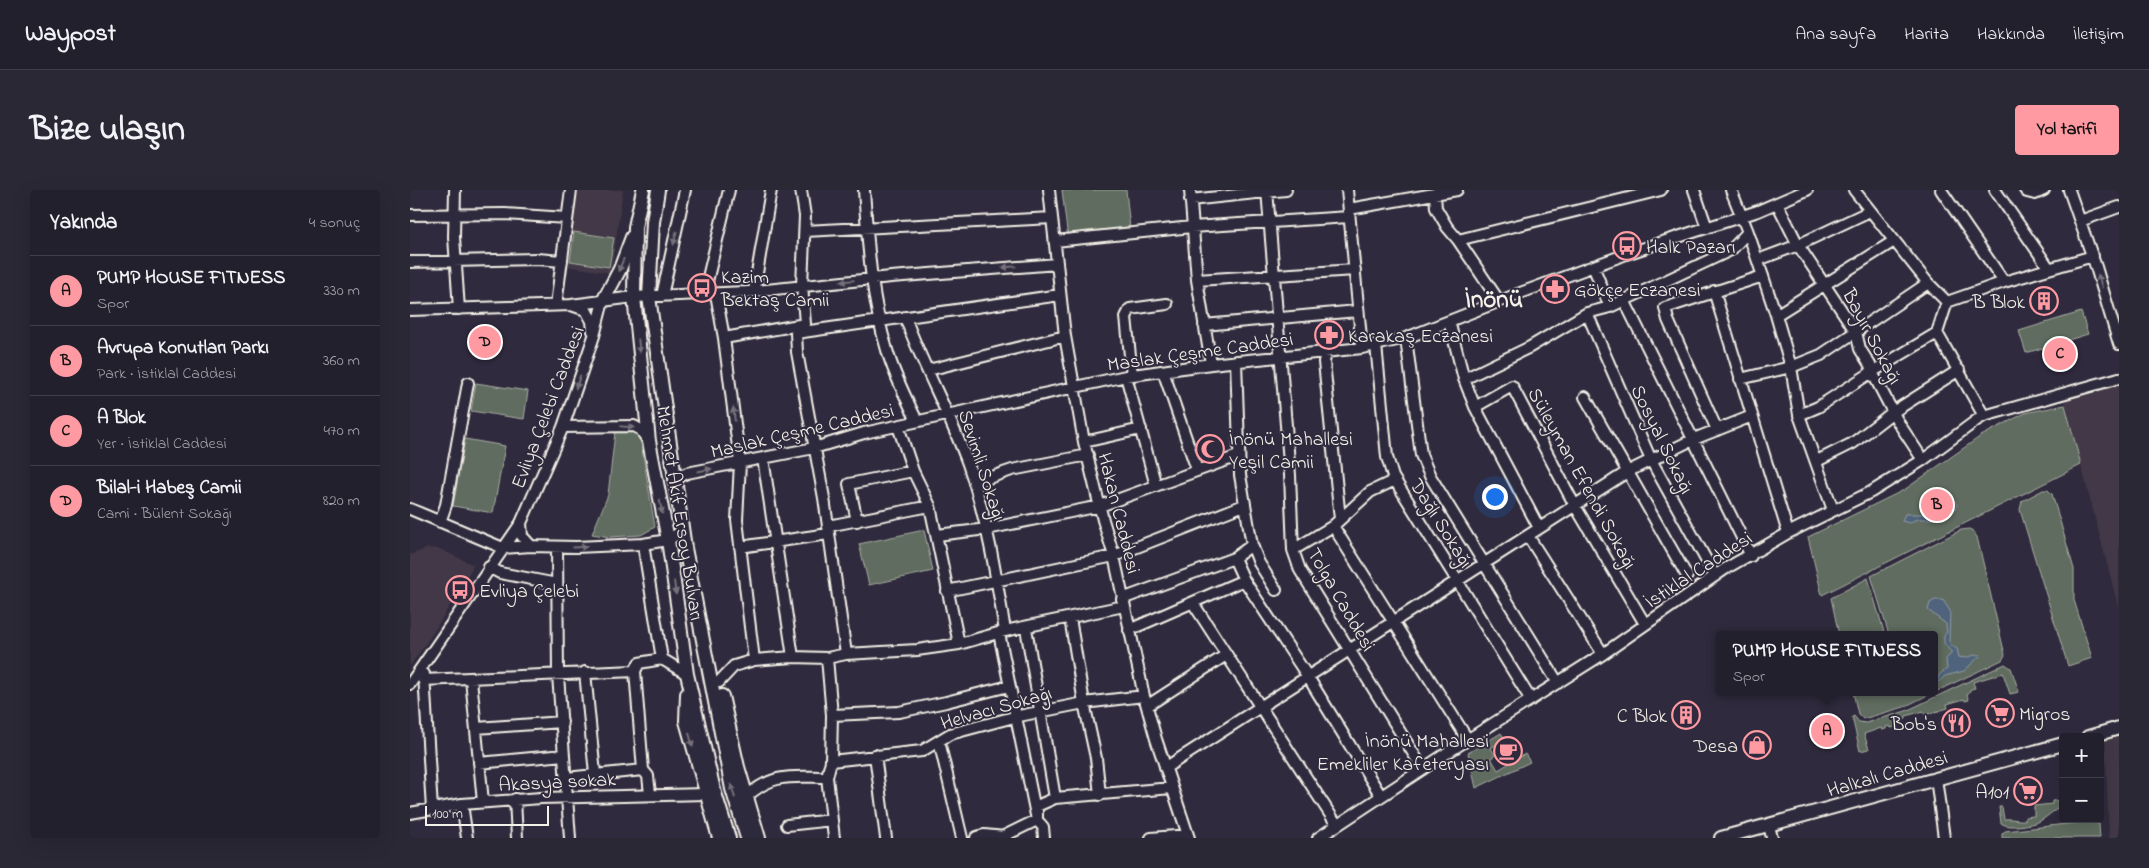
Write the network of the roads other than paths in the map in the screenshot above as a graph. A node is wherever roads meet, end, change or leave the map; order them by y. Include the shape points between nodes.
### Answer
1 (455, 190) edge
2 (571, 190) edge
3 (643, 190) edge
4 (658, 190) edge
5 (685, 190) edge
6 (729, 190) edge
7 (771, 190) edge
8 (801, 190) edge
9 (864, 190) edge
10 (1049, 190) edge
11 (1286, 190) edge
12 (1347, 190) edge
13 (1457, 190) edge
14 (1661, 190) edge
15 (1694, 190) edge
16 (1731, 190) edge
17 (1807, 190) edge
18 (1854, 190) edge
19 (1942, 190) edge
20 (1995, 190) edge
21 (2025, 190) edge
22 (2044, 190) edge
23 (2069, 190) edge
24 (1267, 191) edge
25 (1437, 192) edge
26 (1789, 194) edge
27 (1190, 195) edge
28 (1777, 203) junction
29 (2119, 207) edge
30 (1870, 211) junction
31 (1349, 213) junction
32 (410, 215) edge
33 (453, 215) junction
34 (1742, 216) junction
35 (568, 218) junction
36 (1052, 218) junction
37 (2080, 220) junction
38 (1269, 222) junction
39 (636, 227) junction
40 (867, 227) junction
41 (1192, 227) junction
42 (1707, 228) junction
43 (805, 231) junction
44 (1748, 232) junction
45 (1458, 240) junction
46 (1055, 241) junction
47 (1894, 241) junction
48 (1798, 245) junction
49 (2093, 256) junction
50 (1758, 260) junction
51 (456, 261) junction
52 (562, 261) junction
53 (410, 262) edge
54 (1057, 264) junction
55 (1593, 266) junction
56 (2049, 268) junction
57 (1354, 270) junction
58 (1273, 275) junction
59 (1763, 276) junction
60 (871, 279) junction
61 (1197, 280) junction
62 (2004, 282) junction
63 (1928, 283) junction
64 (802, 285) junction
65 (1826, 285) junction
66 (754, 291) junction
67 (1714, 291) junction
68 (704, 294) junction
69 (716, 294) junction
70 (1060, 295) junction
71 (655, 296) junction
72 (634, 297) junction
73 (1624, 300) junction
74 (603, 301) junction
75 (1499, 301) junction
76 (1947, 302) junction
77 (1167, 304) dead end
78 (556, 305) junction
79 (571, 305) junction
80 (1610, 307) junction
81 (459, 309) junction
82 (410, 310) edge
83 (1357, 312) junction
84 (1587, 313) junction
85 (1776, 315) junction
86 (905, 317) junction
87 (1276, 318) junction
88 (880, 321) junction
89 (1450, 321) junction
90 (805, 324) junction
91 (1204, 325) junction
92 (1856, 332) junction
93 (796, 333) junction
94 (1937, 333) junction
95 (594, 336) junction
96 (1065, 336) junction
97 (724, 338) junction
98 (1406, 338) junction
99 (2119, 344) edge
100 (1376, 345) junction
101 (1362, 348) junction
102 (1326, 352) junction
103 (1279, 357) junction
104 (1236, 361) junction
105 (1211, 364) junction
106 (1791, 367) junction
107 (928, 370) junction
108 (1959, 370) junction
109 (1163, 372) junction
110 (1872, 372) junction
111 (1129, 376) junction
112 (2119, 378) edge
113 (1464, 379) junction
114 (1740, 379) junction
115 (468, 383) dead end
116 (1073, 387) junction
117 (1585, 398) dead end
118 (1475, 407) junction
119 (1893, 412) junction
120 (949, 414) junction
121 (1799, 415) junction
122 (1752, 416) junction
123 (1984, 416) junction
124 (917, 421) junction
125 (898, 426) junction
126 (563, 427) junction
127 (1141, 429) junction
128 (1717, 430) junction
129 (1694, 439) junction
130 (649, 442) junction
131 (1084, 442) junction
132 (814, 448) junction
133 (1088, 455) junction
134 (1238, 456) junction
135 (763, 458) junction
136 (1651, 460) junction
137 (1922, 460) junction
138 (1817, 461) junction
139 (740, 463) junction
140 (1197, 470) junction
141 (913, 471) junction
142 (1626, 472) junction
143 (1395, 480) junction
144 (674, 483) junction
145 (974, 483) junction
146 (1156, 486) junction
147 (1574, 504) junction
148 (1244, 505) junction
149 (930, 506) junction
150 (1100, 506) junction
151 (410, 509) edge
152 (1833, 510) junction
153 (856, 520) junction
154 (440, 522) junction
155 (521, 523) junction
156 (1336, 523) junction
157 (1539, 528) junction
158 (987, 529) junction
159 (828, 530) junction
160 (682, 531) junction
161 (1788, 533) junction
162 (937, 535) junction
163 (1528, 536) junction
164 (668, 540) junction
165 (776, 541) junction
166 (643, 544) junction
167 (1252, 545) junction
168 (531, 546) junction
169 (557, 547) junction
170 (740, 547) junction
171 (503, 548) junction
172 (1293, 550) junction
173 (1114, 556) junction
174 (1751, 556) junction
175 (1234, 558) junction
176 (1484, 564) junction
177 (489, 567) junction
178 (1687, 576) dead end
179 (1715, 576) junction
180 (997, 580) junction
181 (1244, 580) junction
182 (1457, 581) junction
183 (557, 584) junction
184 (1276, 590) dead end
185 (947, 591) junction
186 (1123, 602) junction
187 (1194, 603) junction
188 (1070, 618) junction
189 (1394, 621) junction
190 (1645, 624) junction
191 (1026, 628) junction
192 (1129, 630) junction
193 (1002, 632) junction
194 (703, 642) junction
195 (959, 644) junction
196 (1350, 649) junction
197 (846, 654) junction
198 (1603, 654) junction
199 (1226, 655) junction
200 (793, 657) junction
201 (827, 658) junction
202 (662, 659) junction
203 (754, 660) junction
204 (426, 661) junction
205 (635, 671) junction
206 (585, 672) junction
207 (687, 674) junction
208 (558, 675) junction
209 (1308, 677) junction
210 (472, 679) junction
211 (424, 680) junction
212 (718, 682) junction
213 (1558, 683) junction
214 (410, 684) edge
215 (1009, 686) junction
216 (1144, 696) junction
217 (1531, 700) junction
218 (1084, 703) junction
219 (1147, 706) junction
220 (1260, 708) junction
221 (1040, 711) junction
222 (832, 715) junction
223 (1014, 717) junction
224 (562, 722) junction
225 (476, 728) junction
226 (2119, 728) edge
227 (2102, 733) edge
228 (1468, 740) junction
229 (939, 741) junction
230 (2059, 745) edge
231 (564, 755) junction
232 (875, 755) junction
233 (831, 761) junction
234 (479, 763) junction
235 (1165, 768) junction
236 (1423, 769) junction
237 (643, 770) junction
238 (595, 774) junction
239 (827, 777) junction
240 (566, 778) junction
241 (1936, 778) junction
242 (1172, 788) junction
243 (650, 794) junction
244 (706, 794) junction
245 (1100, 794) junction
246 (748, 796) junction
247 (1381, 796) junction
248 (566, 797) junction
249 (1055, 798) junction
250 (515, 799) junction
251 (483, 802) junction
252 (462, 804) junction
253 (432, 810) junction
254 (410, 813) edge
255 (832, 820) junction
256 (1037, 820) junction
257 (787, 825) dead end
258 (1337, 825) junction
259 (1769, 825) junction
260 (1189, 836) edge
261 (467, 838) edge
262 (518, 838) edge
263 (570, 838) edge
264 (719, 838) edge
265 (729, 838) edge
266 (747, 838) edge
267 (759, 838) edge
268 (834, 838) edge
269 (886, 838) edge
270 (962, 838) edge
271 (977, 838) edge
272 (1004, 838) edge
273 (1044, 838) edge
274 (1152, 838) edge
275 (1318, 838) edge
276 (1721, 838) edge
277 (1772, 838) edge
278 (1944, 838) edge

1 - 33 street
2 - 35 street
3 - 39 main road, Mehmet Akif Ersoy Bulvarı
4 - 71 main road, Mehmet Akif Ersoy Bulvarı via 653,222
5 -> 71 street
6 - 68 street
7 - 66 street
8 - 43 street
9 - 40 street
10 - 36 street, Hakan Caddesi
11 - 24 street
12 - 31 street
13 - 25 street
14 - 45 street
15 - 42 street
16 - 34 street
17 - 26 street, Maslak Çeşme Caddesi
18 - 30 street
19 - 62 street
20 - 56 street
21 - 22 street via 2035,194
23 - 37 street
24 - 27 street
24 - 38 street, Tolga Caddesi
25 - 31 street
25 - 45 street via 1436,208
26 - 28 street, Maslak Çeşme Caddesi
27 - 41 street
28 - 34 street, Maslak Çeşme Caddesi
28 - 48 street, Bayır Sokağı
29 - 37 street
30 - 47 street
30 - 48 street
31 - 38 street
31 - 57 street
32 - 33 street
33 - 35 street
33 - 51 street
34 - 42 street, Maslak Çeşme Caddesi
34 - 44 street
35 - 52 street
36 - 40 street
36 - 46 street, Hakan Caddesi
37 - 49 street
38 - 41 street
38 - 58 street, Tolga Caddesi
39 - 72 main road, Mehmet Akif Ersoy Bulvarı
39 -> 74 main road
40 - 43 street
40 - 60 street
41 - 46 street
41 - 61 street
42 - 55 street, Maslak Çeşme Caddesi
43 - 64 street
44 - 50 street
44 - 73 street via 1731,250
45 - 75 street
46 - 54 street, Hakan Caddesi
47 - 63 street
47 - 65 street
48 - 50 street
48 - 65 street, Bayır Sokağı
49 - 56 street
99 -> 49 street
50 - 59 street
51 - 52 street
51 - 53 street
51 - 81 street
52 - 78 street
54 -> 60 street
54 - 70 street, Hakan Caddesi
55 - 75 street, Maslak Çeşme Caddesi
55 - 80 street
56 - 62 street
57 - 58 street
57 - 83 street
58 - 61 street
58 - 87 street, Tolga Caddesi
59 - 67 street
59 - 85 street
60 -> 64 street
60 - 88 street
61 - 91 street
62 - 76 street
63 - 76 street
63 - 92 street
64 - 66 street
64 - 90 street
65 - 85 street
65 - 92 street, Bayır Sokağı
66 - 69 street
67 - 114 street
67 - 128 street via 1665,308
68 - 69 street
68 - 71 street
69 - 97 street
70 - 86 street
70 - 96 street, Hakan Caddesi
71 - 72 street
71 - 144 main road, Mehmet Akif Ersoy Bulvarı
72 - 74 street
72 -> 130 main road, Mehmet Akif Ersoy Bulvarı
73 - 80 street
73 - 129 street
74 - 79 street
74 - 95 street, Evliya Çelebi Caddesi
75 - 89 street, Maslak Çeşme Caddesi
76 - 94 street
77 - 111 street via 1130,309 1126,317
78 - 79 street
78 - 81 street
79 - 95 street via 586,310
80 - 84 street
81 - 82 street
83 - 87 street
83 - 101 street
84 - 113 street via 1530,347
84 - 136 street, Sosyal Sokağı
85 - 106 street
86 - 88 street
86 - 107 street, Sevimli Sokağı via 917,351
87 - 91 street
87 - 103 street, Tolga Caddesi
88 - 93 street
88 - 124 street via 895,372
89 - 98 street, Maslak Çeşme Caddesi
89 - 113 street
90 - 93 street
90 - 97 street
91 - 105 street
92 - 106 street via 1821,355
92 - 110 street, Bayır Sokağı via 1860,349
93 - 132 street
94 - 108 street
94 - 110 street
95 -> 126 street, Evliya Çelebi Caddesi
96 - 107 street
96 - 116 street, Hakan Caddesi
139 -> 97 street
98 - 100 street, Maslak Çeşme Caddesi
98 - 176 street via 1420,455
100 - 101 street, Maslak Çeşme Caddesi
100 - 143 street, Dağlı Sokağı via 1387,457
101 - 102 street, Maslak Çeşme Caddesi
102 - 103 street, Maslak Çeşme Caddesi
102 - 156 street via 1324,362
103 - 104 street, Maslak Çeşme Caddesi
103 - 172 street, Tolga Caddesi
104 - 105 street, Maslak Çeşme Caddesi
104 - 134 street
105 - 109 street, Maslak Çeşme Caddesi
106 - 114 street
106 - 121 street
107 - 120 street, Sevimli Sokağı
108 - 119 street
108 - 123 street
109 - 111 street, Maslak Çeşme Caddesi
109 - 140 street
110 - 119 street, Bayır Sokağı
110 - 121 street via 1818,407
111 - 116 street, Maslak Çeşme Caddesi
111 - 127 street
112 - 123 street, İstiklal Caddesi
113 - 118 street
114 - 122 street
115 - 154 street via 446,505
116 - 120 street, Maslak Çeşme Caddesi
116 - 131 street, Hakan Caddesi
117 - 142 street
118 - 147 street, Süleyman Efendi Sokağı via 1512,386
118 - 157 street
119 - 137 street, Bayır Sokağı
119 - 138 street via 1853,443
120 - 124 street, Maslak Çeşme Caddesi
120 - 145 street, Sevimli Sokağı
121 - 138 street
122 - 128 street
122 - 161 street
123 - 137 street, İstiklal Caddesi
124 - 125 street, Maslak Çeşme Caddesi
125 - 132 street, Maslak Çeşme Caddesi
125 - 141 street
126 -> 130 street via 634,426
126 - 155 street, Evliya Çelebi Caddesi
127 - 131 street
127 - 146 street
128 - 129 street
129 - 136 street
129 - 174 street
130 -> 164 main road, Mehmet Akif Ersoy Bulvarı
131 - 133 street, Hakan Caddesi
132 - 135 street, Maslak Çeşme Caddesi
132 - 159 street
133 - 145 street via 1012,470
133 - 150 street, Hakan Caddesi
134 - 140 street
134 - 148 street
135 - 139 street, Maslak Çeşme Caddesi
135 - 165 street
136 - 142 street
136 - 179 street, Sosyal Sokağı
137 - 152 street, İstiklal Caddesi via 1871,492
138 - 152 street
144 -> 139 street, Maslak Çeşme Caddesi via 681,475
139 - 170 street via 737,520
140 - 146 street
141 - 149 street
141 - 153 street via 849,484
142 - 147 street
142 - 178 street
143 - 156 street via 1370,492
143 - 182 street, Dağlı Sokağı
144 - 160 main road, Mehmet Akif Ersoy Bulvarı
145 - 158 street, Sevimli Sokağı
146 - 150 street
147 - 157 street
147 - 190 street, Süleyman Efendi Sokağı
148 - 167 street
148 - 173 street
149 - 153 street
149 - 162 street
150 - 158 street
150 - 173 street, Hakan Caddesi
151 - 154 street
152 - 161 street, İstiklal Caddesi
153 - 159 street
154 - 171 street
155 - 168 street via 522,536
155 - 171 street, Evliya Çelebi Caddesi
156 - 172 street
156 - 189 street
157 - 163 street
158 - 162 street
158 - 180 street, Sevimli Sokağı
159 - 165 street
159 - 197 street
160 - 164 street
160 - 194 main road, Mehmet Akif Ersoy Bulvarı
161 - 174 street, İstiklal Caddesi
162 - 185 street
163 - 176 street
163 - 198 street
164 - 166 street
164 -> 207 main road, Mehmet Akif Ersoy Bulvarı
165 - 170 street
165 - 200 street
169 -> 166 street
166 - 202 street
167 - 175 street
167 - 184 street
168 - 169 street
168 - 171 street
169 - 183 street
170 - 203 street
171 - 177 street, Evliya Çelebi Caddesi
172 - 196 street, Tolga Caddesi via 1300,570
173 - 180 street
173 - 186 street, Hakan Caddesi
174 - 179 street, İstiklal Caddesi
175 - 181 street
175 - 186 street
176 - 182 street
176 - 213 street
177 - 183 street
177 - 204 street, Evliya Çelebi Caddesi
179 - 190 street, İstiklal Caddesi
180 - 185 street
180 - 193 street, Sevimli Sokağı
181 - 187 street
181 - 209 street
182 - 189 street
182 - 217 street, Dağlı Sokağı
183 - 208 street
185 - 195 street
186 - 188 street
186 - 192 street, Hakan Caddesi
187 - 192 street
187 - 199 street
188 - 191 street
188 - 218 street
189 - 196 street
189 - 228 street
190 - 198 street, İstiklal Caddesi
191 - 193 street
191 - 221 street
192 - 216 street, Hakan Caddesi
193 - 195 street
193 - 215 street, Sevimli Sokağı
194 - 212 main road
266 -> 194 main road, Mehmet Akif Ersoy Bulvarı via 732,789
195 - 197 street
196 - 209 street
196 - 236 street, Tolga Caddesi
197 - 201 street
198 - 213 street, İstiklal Caddesi
199 - 219 street
199 - 220 street
200 - 201 street
200 - 203 street
201 - 222 street
202 - 205 street via 639,663
202 - 207 street
203 - 212 street via 734,666
204 - 211 street
204 - 214 street, Evliya Çelebi Caddesi
205 - 206 street
205 - 237 street
206 - 208 street
206 - 238 street
207 -> 244 main road via 686,721
207 - 265 main road, Mehmet Akif Ersoy Bulvarı via 714,790
208 - 210 street
208 - 224 street
209 - 220 street
209 - 247 street
210 - 211 street
210 - 225 street
211 - 253 street
212 - 246 main road
213 - 217 street, İstiklal Caddesi
215 - 222 street via 899,712
215 - 223 street, Sevimli Sokağı
216 - 218 street, Helvacı Sokağı
216 - 219 street, Hakan Caddesi
217 - 228 street, İstiklal Caddesi
218 - 221 street, Helvacı Sokağı
218 - 245 street
219 - 235 street, Hakan Caddesi
220 - 235 street
220 - 258 street
221 - 223 street, Helvacı Sokağı
221 - 249 street
222 - 233 street
223 - 229 street, Helvacı Sokağı via 950,734
223 - 256 street, Sevimli Sokağı
224 - 225 street
224 - 231 street
225 - 234 street
226 - 227 main road
228 - 236 street, İstiklal Caddesi
229 - 232 street, Helvacı Sokağı via 922,751
229 - 270 street
230 - 241 main road, Halkalı Caddesi
231 - 234 street
231 - 240 street
232 - 233 street, Helvacı Sokağı
232 - 269 street
233 - 239 street
234 - 251 street
235 - 242 street, Hakan Caddesi
236 - 247 street, İstiklal Caddesi
237 - 238 street
237 - 243 street via 648,776
238 - 240 street
239 - 246 street via 771,780
239 - 255 street
240 - 248 street
241 - 259 main road, Halkalı Caddesi
241 - 278 street
242 - 245 street
242 - 260 street, Hakan Caddesi
243 - 244 street, Akasya sokak
243 - 248 street, Akasya sokak
244 - 264 main road
245 - 249 street
246 - 267 main road
247 - 258 street, İstiklal Caddesi
248 - 250 street, Akasya sokak
248 - 263 street
249 - 256 street via 1037,806
250 - 251 street, Akasya sokak
250 - 262 street
251 - 252 street, Akasya sokak
252 - 253 street, Akasya sokak
252 - 261 street
253 - 254 street, Akasya sokak
255 - 257 street
255 - 268 street
256 - 272 street
256 - 273 street, Sevimli Sokağı via 1043,827
258 - 275 street, İstiklal Caddesi
259 - 276 main road, Halkalı Caddesi
259 - 277 street
260 - 274 street
271 - 272 main road

